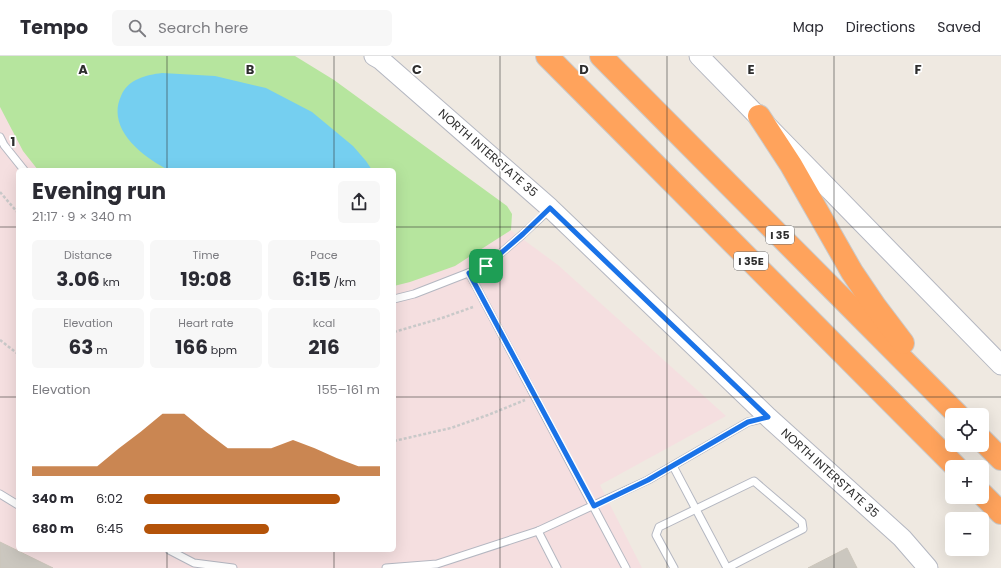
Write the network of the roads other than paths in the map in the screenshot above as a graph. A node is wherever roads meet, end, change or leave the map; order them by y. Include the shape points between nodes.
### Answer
1 (374, 56) edge
2 (547, 56) edge
3 (601, 56) edge
4 (699, 56) edge
5 (759, 116) junction
6 (0, 137) edge
7 (22, 168) edge
8 (550, 208) junction
9 (469, 273) junction
10 (396, 298) edge
11 (1001, 365) edge
12 (952, 408) edge
13 (954, 408) edge
14 (768, 417) junction
15 (989, 447) edge
16 (1001, 459) edge
17 (949, 460) edge
18 (673, 466) junction
19 (0, 494) edge
20 (989, 501) edge
21 (16, 504) edge
22 (594, 506) junction
23 (696, 510) junction
24 (1001, 513) edge
25 (538, 531) junction
26 (173, 552) edge
27 (233, 568) edge
28 (386, 568) edge
29 (558, 568) edge
30 (626, 568) edge
31 (674, 568) edge
32 (727, 568) edge
33 (928, 568) edge

1 - 8 main road, NORTH INTERSTATE 35
2 - 17 highway, I 35E
3 - 12 highway, I 35
4 - 5 main road
5 - 11 main road
5 - 13 highway via 791,165 852,272 897,336
6 - 7 lane
8 - 9 lane via 486,266
8 - 14 main road, NORTH INTERSTATE 35
9 - 10 lane
9 - 22 lane
14 - 18 lane via 748,422
14 - 33 main road, NORTH INTERSTATE 35 via 902,538
15 - 16 highway
18 - 22 lane
18 - 23 lane
19 - 21 lane
20 - 24 highway
22 - 25 lane
22 - 30 lane
23 - 31 lane via 659,527 656,536
23 - 32 lane
23 - 32 lane via 754,481 802,522 803,529
25 - 28 lane via 437,564
25 - 29 lane
26 - 27 lane via 194,563

